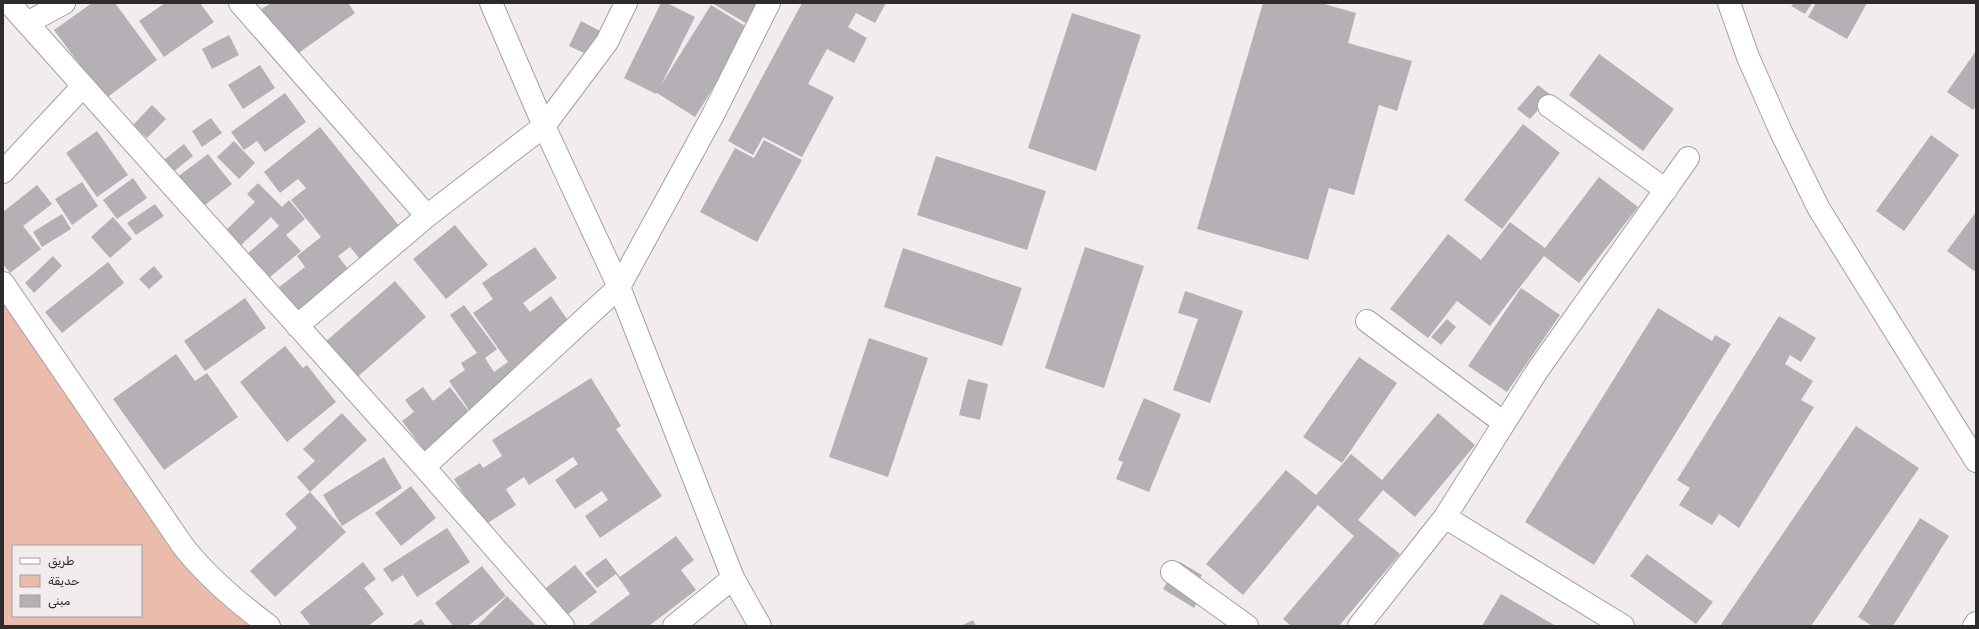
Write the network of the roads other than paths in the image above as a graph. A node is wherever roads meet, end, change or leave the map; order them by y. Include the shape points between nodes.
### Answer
1 (9, 3) edge
2 (64, 3) edge
3 (240, 3) edge
4 (491, 3) edge
5 (626, 3) edge
6 (769, 3) edge
7 (1729, 3) edge
8 (27, 23) junction
9 (83, 86) junction
10 (1549, 106) dead end
11 (544, 126) junction
12 (1688, 158) dead end
13 (3, 172) edge
14 (1666, 190) junction
15 (427, 216) junction
16 (3, 283) edge
17 (619, 287) junction
18 (1367, 321) dead end
19 (297, 326) junction
20 (1504, 422) junction
21 (1976, 461) edge
22 (424, 467) junction
23 (1445, 517) junction
24 (1172, 572) dead end
25 (733, 578) junction
26 (1976, 623) edge
27 (269, 626) edge
28 (563, 626) edge
29 (674, 626) edge
30 (760, 626) edge
31 (1247, 626) edge
32 (1360, 626) edge
33 (1623, 626) edge
34 (1974, 626) edge

1 - 8 street
2 - 8 street
3 - 15 street
4 - 11 street
5 - 11 street via 607,42
6 - 17 street via 714,114
7 - 21 street via 1748,57 1819,209
8 - 9 street
9 - 13 street
9 - 19 street
10 - 14 street
11 - 15 street
11 - 17 street
12 - 14 street
14 - 20 street via 1536,371
15 - 19 street
16 - 27 street via 187,551 200,567 243,607
17 - 22 street
17 - 25 street
18 - 20 street
19 - 22 street
20 - 23 street
22 - 28 street
23 - 32 street
23 - 33 street
24 - 31 street
25 - 29 street
25 - 30 street
26 - 34 street

